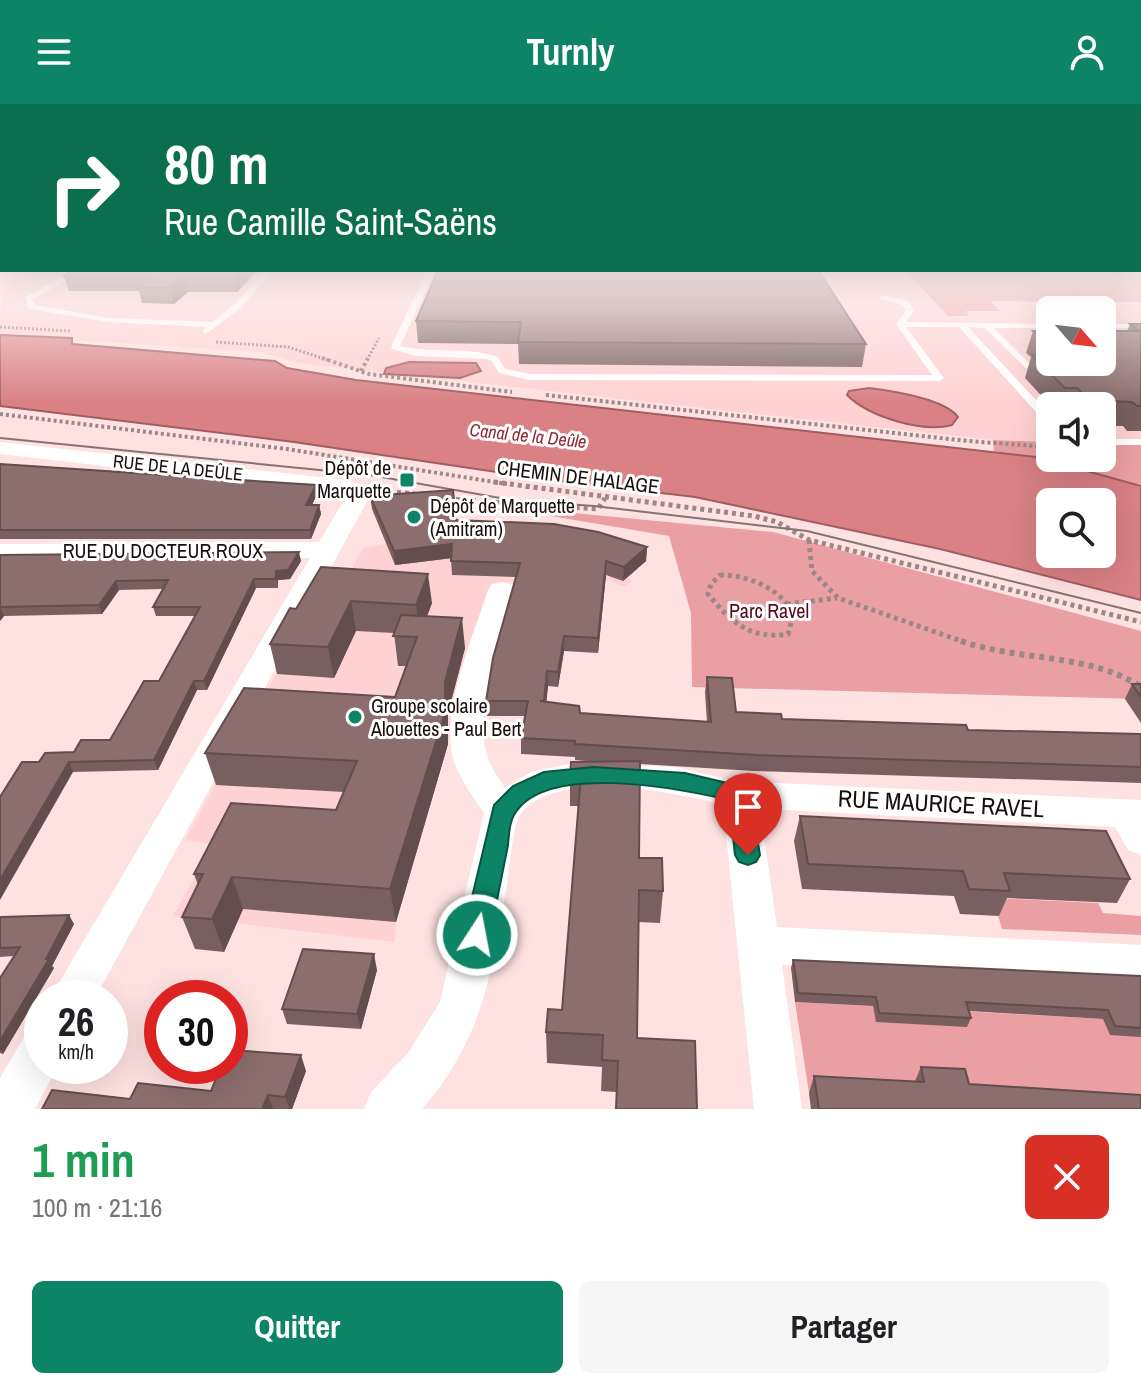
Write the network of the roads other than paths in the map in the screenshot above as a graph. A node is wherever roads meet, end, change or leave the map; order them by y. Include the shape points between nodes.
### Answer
1 (49, 310) edge
2 (232, 310) edge
3 (412, 310) edge
4 (213, 325) junction
5 (962, 326) junction
6 (988, 326) junction
7 (1036, 326) edge
8 (1116, 326) edge
9 (1141, 326) edge
10 (204, 332) dead end
11 (1026, 365) dead end
12 (1036, 406) edge
13 (1116, 442) edge
14 (1141, 442) edge
15 (0, 448) edge
16 (327, 550) junction
17 (0, 552) edge
18 (502, 590) dead end
19 (740, 794) junction
20 (502, 812) junction
21 (1136, 822) edge
22 (759, 945) junction
23 (1141, 964) edge
24 (82, 980) edge
25 (24, 1082) edge
26 (9, 1109) edge
27 (388, 1109) edge
28 (778, 1109) edge

1 - 4 lane via 109,320
2 - 4 lane
3 - 5 lane via 395,347 487,356 502,371 521,376 939,378 902,321
4 - 10 lane
5 - 6 lane
5 - 12 lane
6 - 7 lane
6 - 11 lane
8 - 9 lane
13 - 14 lane
15 - 16 street, RUE DE LA DEÛLE via 355,491 357,500
16 - 17 street, RUE DU DOCTEUR ROUX
16 - 24 street
18 - 20 street via 467,733 473,763
19 - 20 street, RUE MAURICE RAVEL via 685,781 572,775 532,786
19 - 21 street, RUE MAURICE RAVEL
19 - 22 street
20 - 27 street via 458,1014 431,1062
22 - 23 street
22 - 28 street
25 - 26 street

